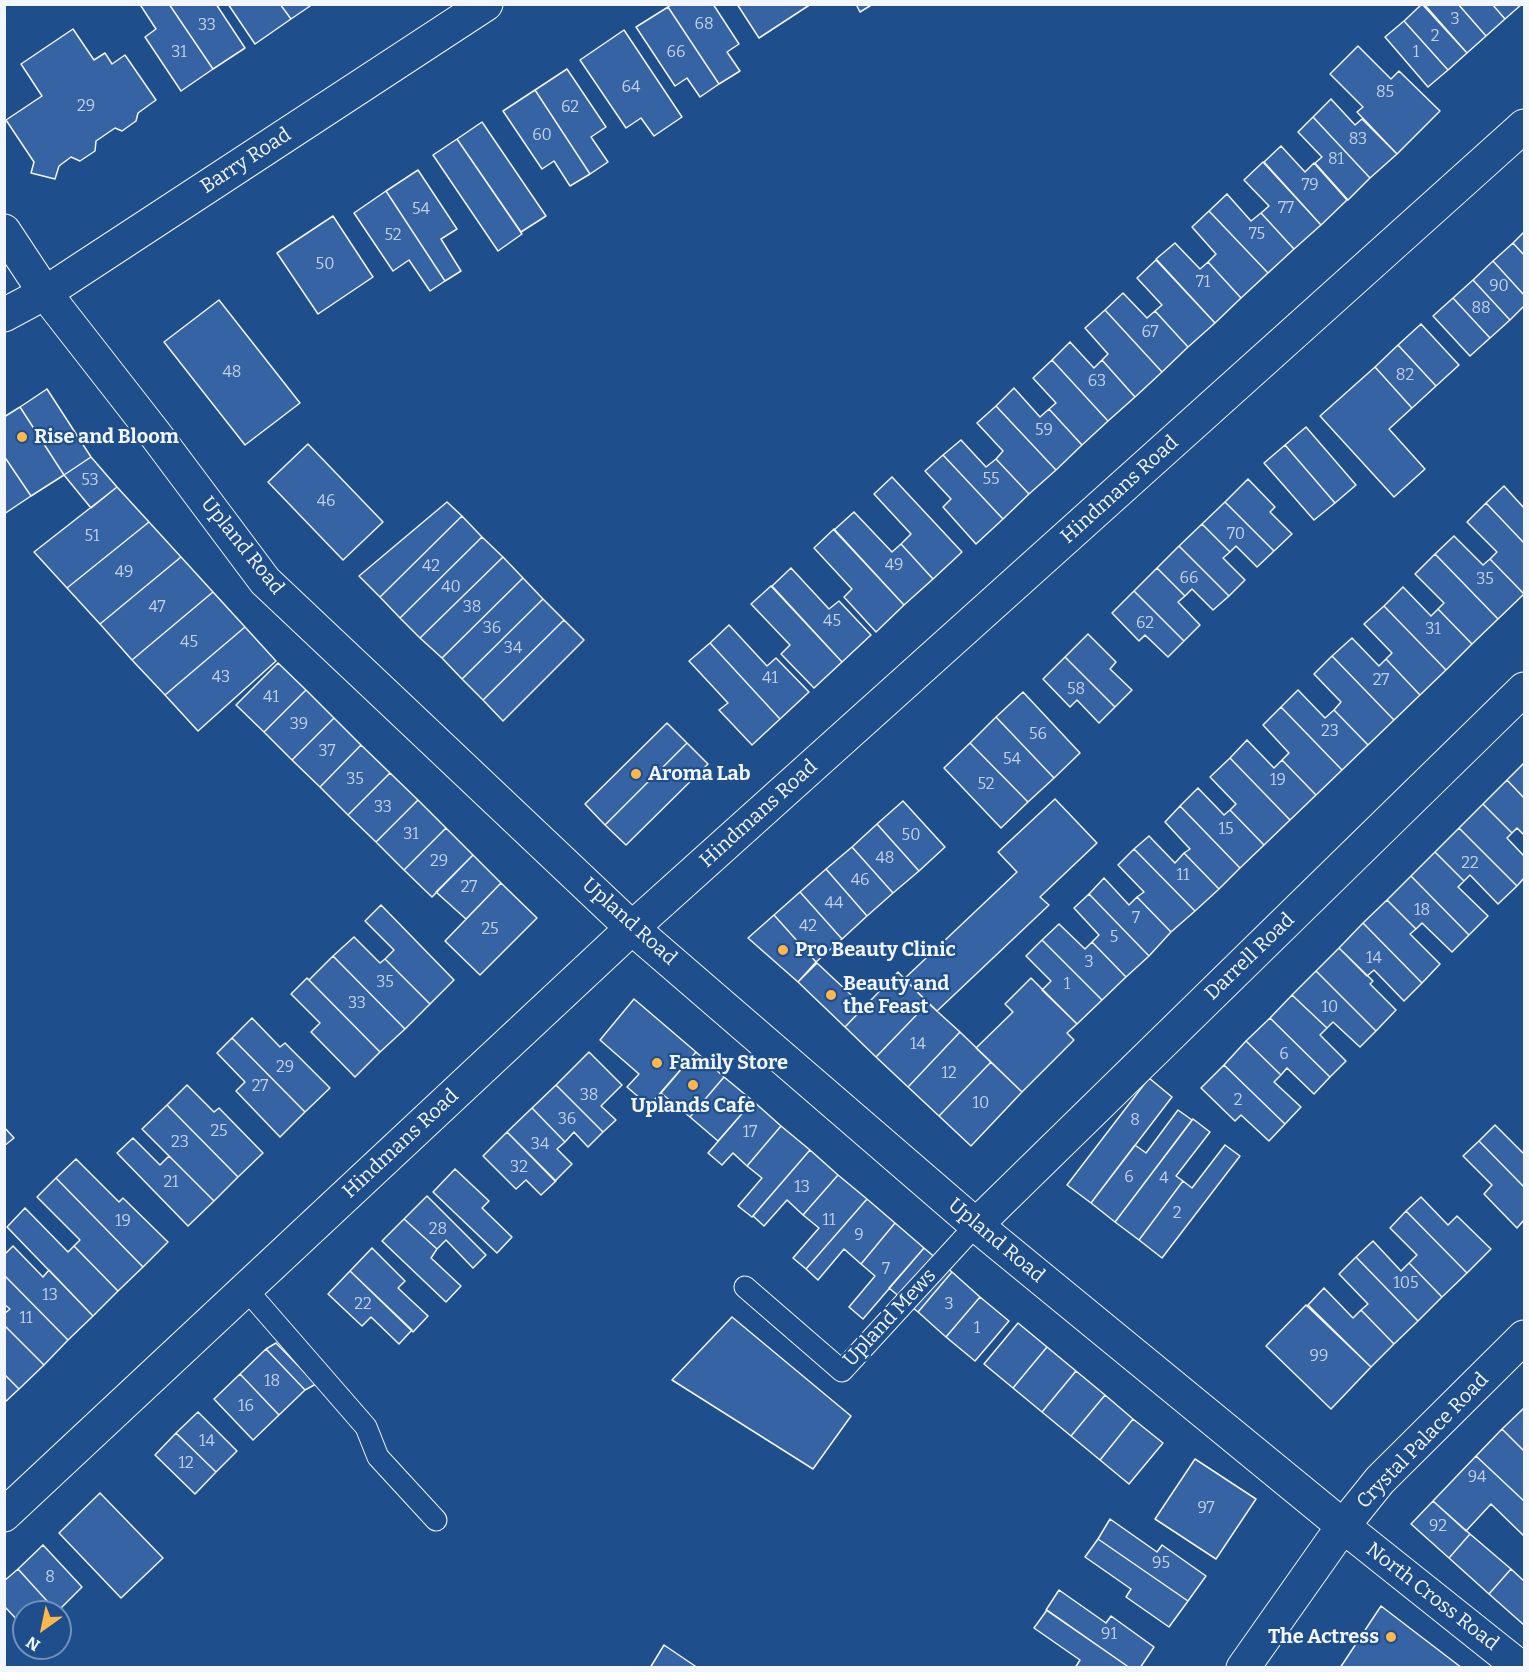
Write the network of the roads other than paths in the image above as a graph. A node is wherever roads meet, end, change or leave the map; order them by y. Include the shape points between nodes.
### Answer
1 (486, 4) edge
2 (1524, 126) edge
3 (4, 231) edge
4 (45, 293) junction
5 (4, 315) edge
6 (1524, 689) edge
7 (632, 928) junction
8 (976, 1225) junction
9 (745, 1287) dead end
10 (246, 1289) junction
11 (1524, 1337) edge
12 (4, 1515) edge
13 (436, 1520) dead end
14 (1343, 1526) junction
15 (1243, 1668) edge
16 (1521, 1668) edge

1 - 4 street, Barry Road
2 - 7 street, Hindmans Road
3 - 4 street, Upland Road
4 - 5 street, Barry Road
4 - 7 street, Upland Road via 265,581
6 - 8 street, Darrell Road
7 - 8 street, Upland Road
7 - 10 street, Hindmans Road
8 - 9 lane, Upland Mews via 842,1371
8 - 14 street, Upland Road
10 - 12 street, Hindmans Road
10 - 13 lane via 366,1427 378,1457
11 - 14 street, Crystal Palace Road via 1380,1480
14 - 15 street, Crystal Palace Road
14 - 16 street, North Cross Road

